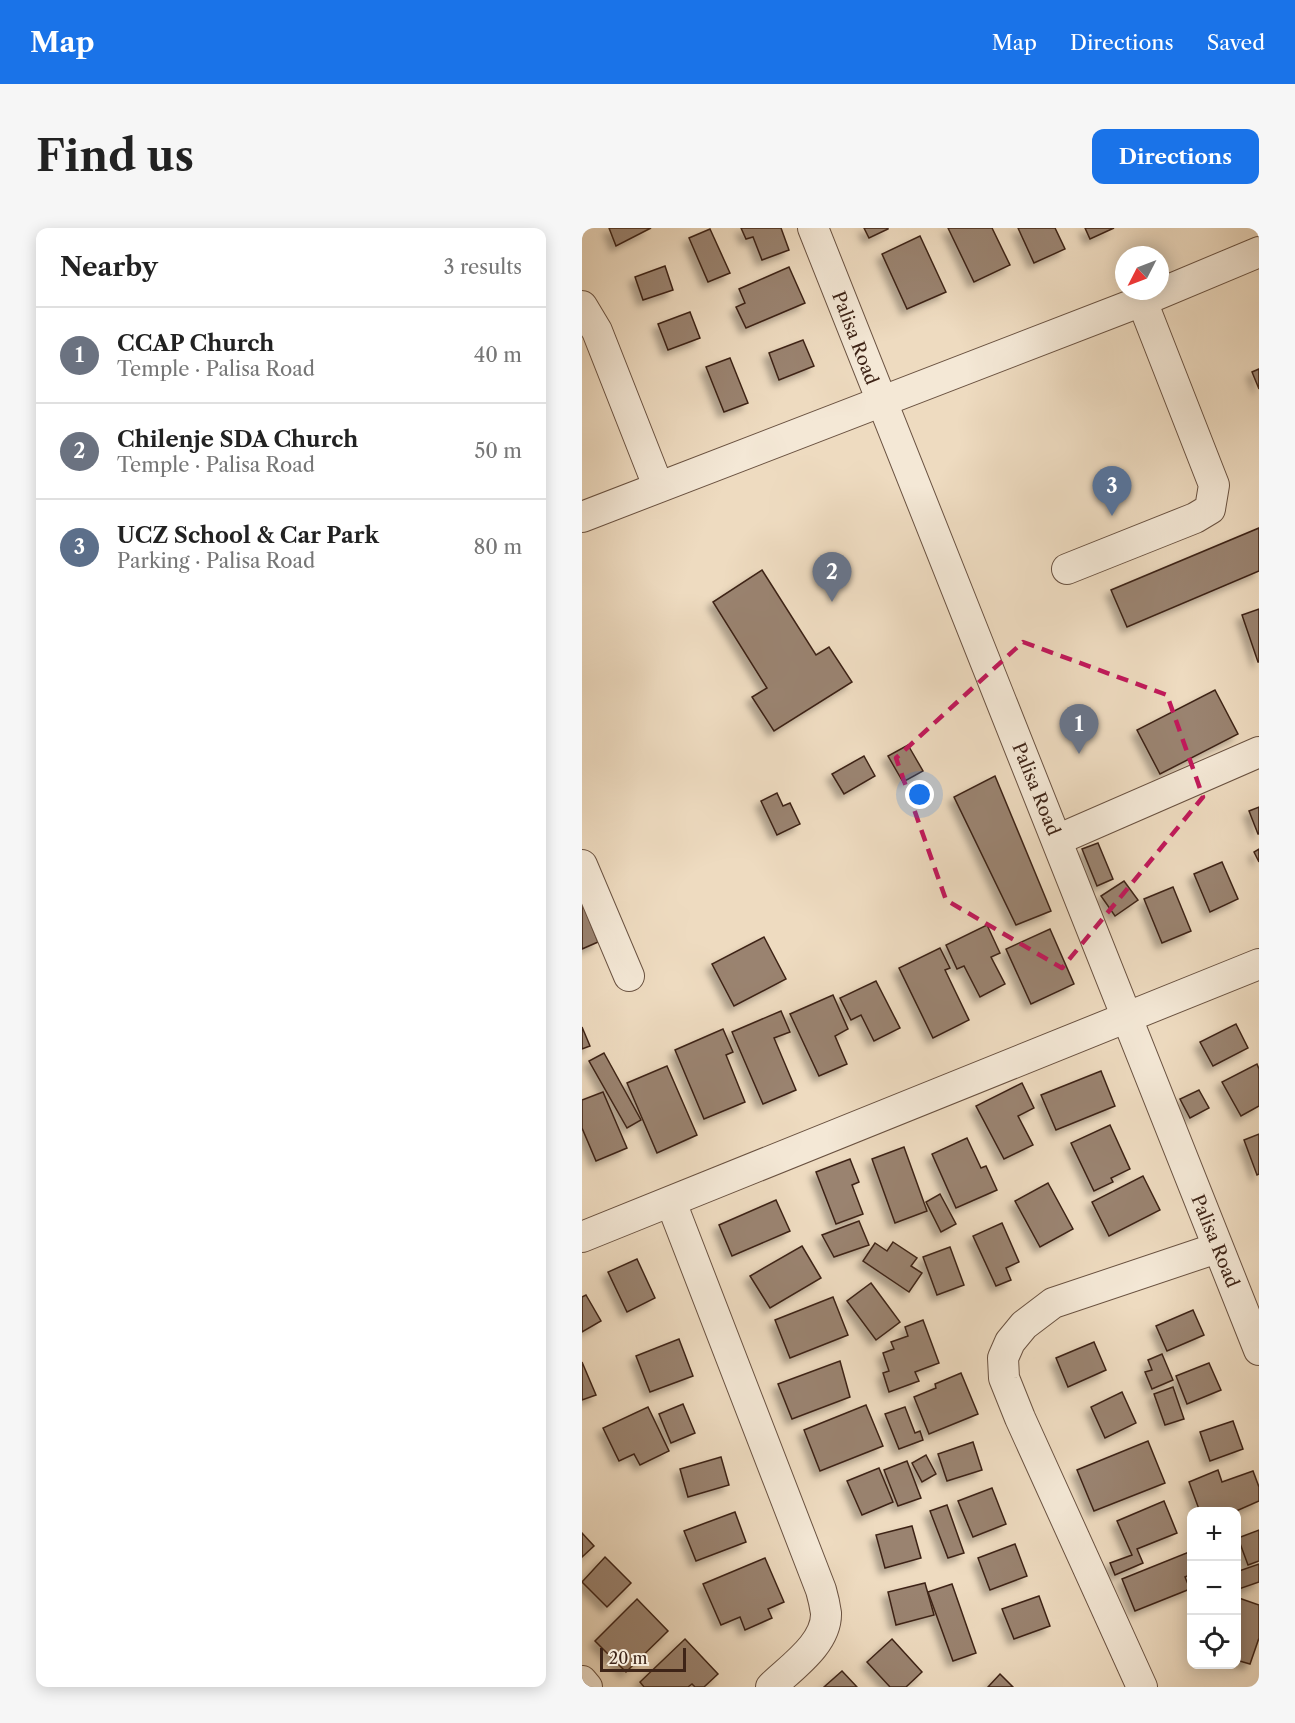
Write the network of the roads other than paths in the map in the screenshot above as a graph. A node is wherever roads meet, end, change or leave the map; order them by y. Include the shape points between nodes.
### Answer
1 (813, 228) edge
2 (1259, 252) edge
3 (1142, 301) junction
4 (582, 306) edge
5 (880, 401) junction
6 (658, 486) junction
7 (582, 517) edge
8 (1067, 569) dead end
9 (1259, 752) edge
10 (1057, 840) junction
11 (582, 865) edge
12 (1259, 964) edge
13 (629, 976) dead end
14 (1128, 1016) junction
15 (670, 1202) junction
16 (582, 1237) edge
17 (1217, 1248) junction
18 (1259, 1350) edge
19 (582, 1681) edge
20 (587, 1687) edge
21 (771, 1687) edge
22 (1142, 1687) edge

1 - 5 street, Palisa Road
2 - 3 street
3 - 5 street
3 - 8 street via 1214,485 1210,509
4 - 6 street via 597,331
5 - 6 street
5 - 10 street, Palisa Road
6 - 7 street
9 - 10 street
10 - 14 street, Palisa Road
11 - 13 street
12 - 14 street
14 - 15 street
14 - 17 street, Palisa Road
15 - 16 street
15 - 21 street via 821,1590 826,1615 821,1633 810,1650
17 - 18 street, Palisa Road
17 - 22 street via 1053,1303 1024,1325 1003,1358 1004,1378 1016,1408
19 - 20 street

